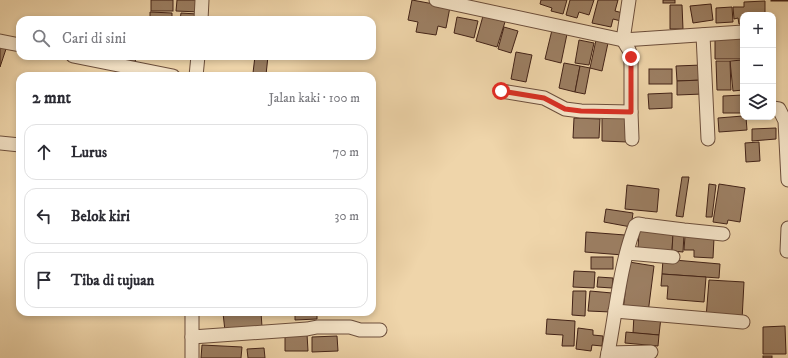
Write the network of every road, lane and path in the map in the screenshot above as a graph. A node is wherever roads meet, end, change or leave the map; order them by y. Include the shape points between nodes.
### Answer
1 (202, 0) edge
2 (436, 0) edge
3 (629, 0) edge
4 (201, 16) edge
5 (740, 32) edge
6 (703, 35) junction
7 (622, 40) junction
8 (0, 41) edge
9 (16, 45) edge
10 (93, 60) edge
11 (198, 60) edge
12 (153, 72) edge
13 (196, 72) edge
14 (501, 91) dead end
15 (776, 109) edge
16 (631, 112) junction
17 (632, 139) dead end
18 (708, 139) dead end
19 (0, 143) edge
20 (16, 145) edge
21 (788, 180) edge
22 (788, 228) edge
23 (723, 234) dead end
24 (787, 251) dead end
25 (627, 253) junction
26 (674, 257) dead end
27 (615, 311) junction
28 (192, 316) edge
29 (743, 322) dead end
30 (380, 330) dead end
31 (192, 337) junction
32 (651, 352) dead end
33 (607, 355) edge
34 (192, 358) edge

1 - 4 street
2 - 7 street
3 - 7 street
5 - 6 street
6 - 7 street
6 - 18 street
7 - 16 street via 631,57
8 - 9 street
10 - 12 street
11 - 13 street
14 - 16 street via 544,98 565,109
15 - 21 street via 785,121
16 - 17 street
19 - 20 street
22 - 24 street
23 - 25 street via 638,224 634,228
25 - 26 street
25 - 27 street
27 - 29 street
27 - 33 street
28 - 31 street
30 - 31 street via 317,327
31 - 34 street
32 - 33 street

